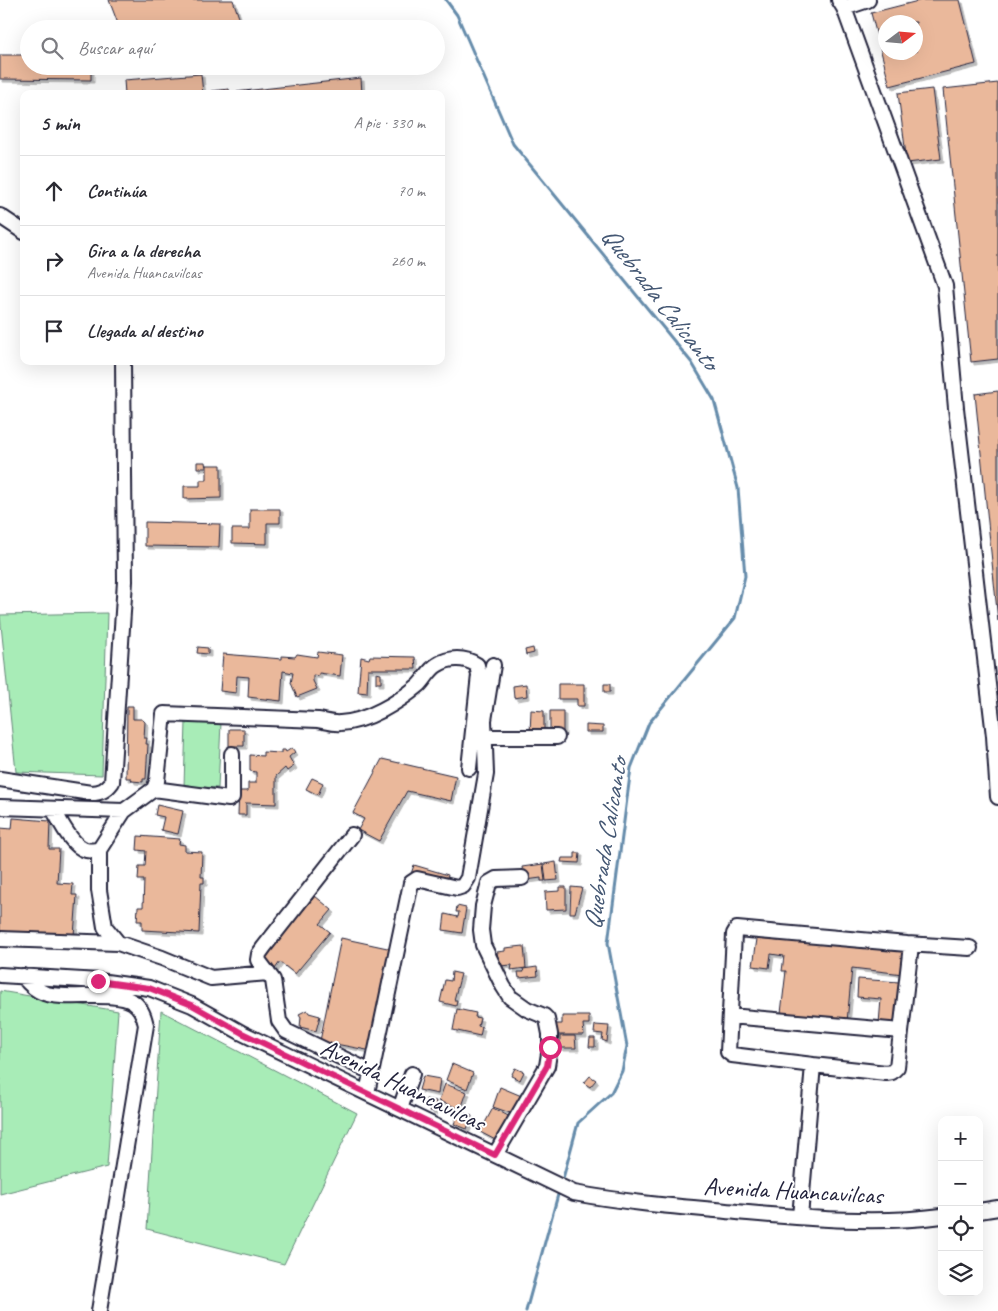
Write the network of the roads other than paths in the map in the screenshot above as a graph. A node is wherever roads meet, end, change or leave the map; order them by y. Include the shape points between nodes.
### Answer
1 (868, 0) edge
2 (842, 4) edge
3 (0, 216) edge
4 (20, 229) edge
5 (123, 365) edge
6 (492, 665) dead end
7 (484, 737) junction
8 (557, 737) dead end
9 (232, 754) dead end
10 (469, 768) dead end
11 (0, 780) edge
12 (154, 789) junction
13 (998, 798) edge
14 (0, 808) edge
15 (53, 809) junction
16 (124, 810) junction
17 (352, 835) dead end
18 (99, 850) junction
19 (522, 878) dead end
20 (0, 939) edge
21 (118, 944) junction
22 (911, 945) junction
23 (970, 948) dead end
24 (268, 972) junction
25 (0, 975) edge
26 (23, 976) junction
27 (730, 1016) junction
28 (901, 1031) junction
29 (813, 1065) junction
30 (371, 1072) junction
31 (412, 1074) dead end
32 (367, 1092) junction
33 (400, 1109) junction
34 (495, 1155) junction
35 (998, 1208) edge
36 (983, 1210) edge
37 (800, 1217) junction
38 (938, 1217) edge
39 (99, 1311) edge

1 - 2 street
2 - 13 street via 945,286
3 - 4 street
5 - 11 street via 125,581 112,782 107,789 91,793
6 - 7 street
7 - 8 street
7 - 30 street via 486,774 466,882 458,888 417,879 411,883
9 - 12 street via 232,797 229,799
10 - 12 street via 479,670 470,660 454,659 435,666 404,698 352,722 338,724 318,720 164,714
12 - 16 street
14 - 15 street
15 - 16 street
15 - 18 street via 75,844 86,850
16 - 18 street
17 - 24 street via 259,954 258,960
18 - 21 street via 99,890 105,927
19 - 34 street via 496,879 489,883 483,906 483,945 510,997 527,1009 542,1013 547,1019 550,1047 547,1066
20 - 21 street
21 - 24 street via 210,978
22 - 23 street
22 - 27 street via 737,929 734,934
22 - 28 street
24 - 30 street via 274,986 278,1020 286,1031
25 - 26 street, Avenida Huancavilcas
26 - 32 street, Avenida Huancavilcas via 149,988 192,1005 242,1033
26 - 39 street via 30,985 46,994 132,1001 144,1014 146,1025
27 - 28 street
27 - 29 street via 730,1054
28 - 29 street via 897,1067 892,1072
29 - 37 street
30 - 32 street
31 - 33 street
32 - 33 street, Avenida Huancavilcas
33 - 34 street, Avenida Huancavilcas
34 - 37 street, Avenida Huancavilcas via 574,1193
35 - 36 street
37 - 38 street, Avenida Huancavilcas via 849,1220

